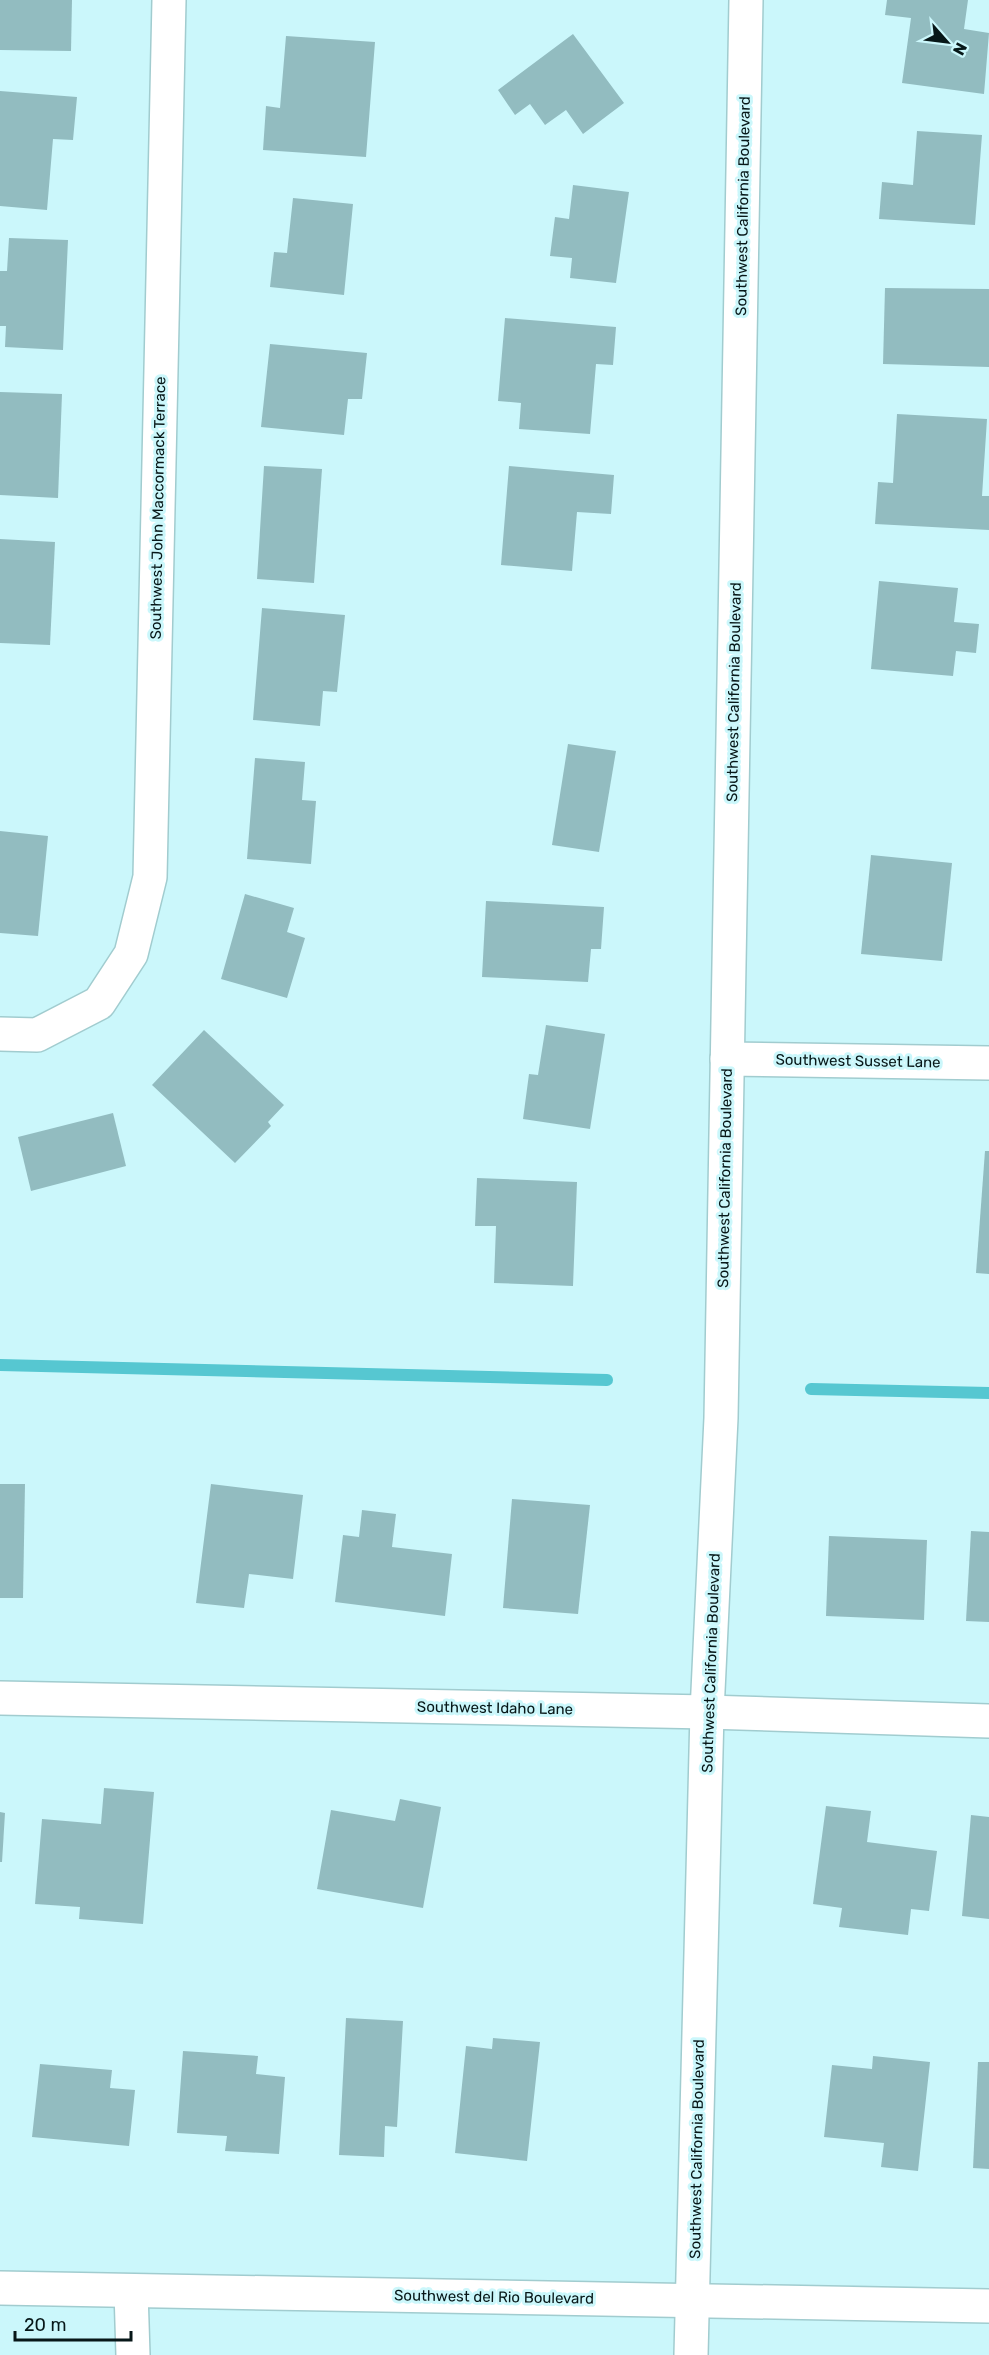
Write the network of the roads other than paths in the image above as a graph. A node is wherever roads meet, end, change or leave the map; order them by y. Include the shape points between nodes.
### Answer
1 (169, 0) edge
2 (746, 0) edge
3 (0, 1034) edge
4 (727, 1059) junction
5 (989, 1063) edge
6 (0, 1698) edge
7 (708, 1712) junction
8 (989, 1721) edge
9 (0, 2288) edge
10 (131, 2291) junction
11 (693, 2301) junction
12 (989, 2306) edge
13 (133, 2355) edge
14 (692, 2355) edge

1 - 3 street, Southwest John Maccormack Terrace via 150,877 131,954 99,1003 38,1035
2 - 4 street, Southwest California Boulevard
4 - 5 street, Southwest Susset Lane
4 - 7 street, Southwest California Boulevard via 721,1418
6 - 7 street, Southwest Idaho Lane
7 - 8 street, Southwest Idaho Lane
7 - 11 street, Southwest California Boulevard
9 - 10 street, Southwest del Rio Boulevard
10 - 11 street, Southwest del Rio Boulevard
10 - 13 street
11 - 12 street, Southwest del Rio Boulevard
11 - 14 street, Southwest California Boulevard

